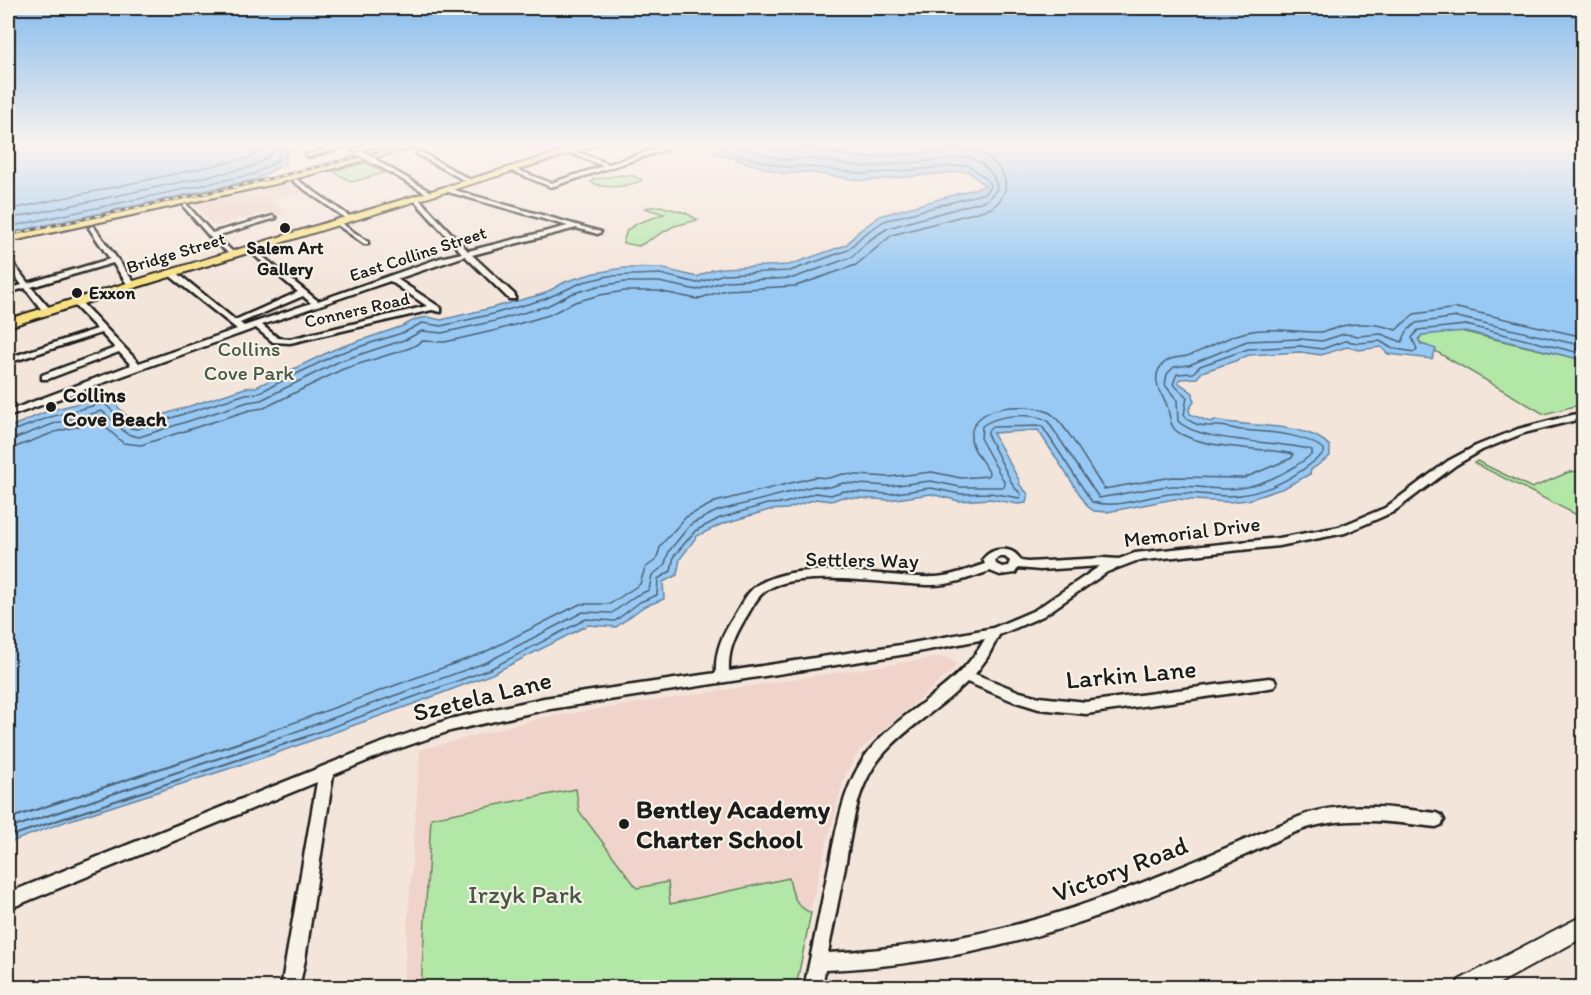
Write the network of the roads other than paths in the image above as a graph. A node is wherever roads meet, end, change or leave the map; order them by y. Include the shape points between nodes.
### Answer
1 (231, 190) edge
2 (309, 190) edge
3 (425, 190) edge
4 (445, 190) edge
5 (449, 190) edge
6 (431, 194) junction
7 (416, 199) junction
8 (186, 206) dead end
9 (273, 218) dead end
10 (350, 219) junction
11 (338, 223) junction
12 (575, 226) junction
13 (92, 228) dead end
14 (598, 232) dead end
15 (211, 235) junction
16 (8, 239) edge
17 (366, 243) dead end
18 (250, 249) junction
19 (466, 253) junction
20 (233, 255) junction
21 (115, 260) junction
22 (8, 262) edge
23 (172, 273) junction
24 (391, 278) junction
25 (132, 285) junction
26 (27, 286) junction
27 (8, 291) edge
28 (303, 293) junction
29 (512, 297) dead end
30 (76, 302) junction
31 (316, 303) junction
32 (47, 311) junction
33 (8, 323) edge
34 (234, 323) junction
35 (256, 324) junction
36 (242, 329) junction
37 (102, 330) junction
38 (121, 349) junction
39 (8, 361) edge
40 (137, 366) junction
41 (45, 377) dead end
42 (8, 414) edge
43 (1584, 415) edge
44 (1118, 562) junction
45 (995, 632) junction
46 (966, 676) junction
47 (723, 677) junction
48 (1269, 682) dead end
49 (326, 771) junction
50 (1436, 820) dead end
51 (8, 901) edge
52 (1584, 925) edge
53 (818, 962) junction
54 (290, 987) edge
55 (813, 987) edge
56 (1467, 987) edge

1 - 16 main road
2 - 10 street
3 - 6 street, bridge
4 - 6 main road, Bridge Street
5 - 12 street
6 - 7 main road, Bridge Street
7 - 10 main road, Bridge Street
7 - 19 street
8 - 15 street
9 - 15 street
10 - 11 main road, Bridge Street
11 - 17 street
11 - 18 main road, Bridge Street
12 - 14 street
12 - 19 street, East Collins Street
13 - 21 street
15 - 20 street
18 - 20 main road, Bridge Street
18 - 28 street
19 - 24 street, East Collins Street
19 - 29 street
20 - 23 main road, Bridge Street
21 - 25 street
21 - 26 street
22 - 26 street
23 - 25 main road, Bridge Street
23 - 34 street
24 - 31 street, East Collins Street
24 - 35 street, Conners Road via 437,309 290,341 276,340
25 - 30 main road, Bridge Street
26 - 27 street
26 - 32 street
28 - 31 street
28 - 34 street
30 - 32 main road, Bridge Street
30 - 37 street
31 - 35 street, East Collins Street
32 - 33 main road, Bridge Street
34 - 36 street
35 - 36 street, East Collins Street
36 - 40 street, East Collins Street
37 - 38 street
37 - 39 street
38 - 40 street
38 - 41 street
40 - 42 street, East Collins Street
43 - 44 street, Memorial Drive via 1521,431 1479,448 1389,510 1341,530 1296,540 1152,554
44 - 45 street, Memorial Drive via 1089,577 1039,613
44 - 47 street, Settlers Way via 1094,560 1033,568 1015,564 1006,571 992,566 935,581 827,575 769,584 756,593 726,638 721,657
45 - 46 street
45 - 47 street, Szetela Lane
46 - 48 street, Larkin Lane via 1028,700 1086,708
46 - 53 street via 888,741 870,759 858,780 849,806
47 - 49 street, Szetela Lane via 480,717 416,736
49 - 51 street, Szetela Lane
49 - 54 street
50 - 53 street, Victory Road via 1362,813 1324,816 1063,920 922,953 876,960
52 - 56 street
53 - 55 street

